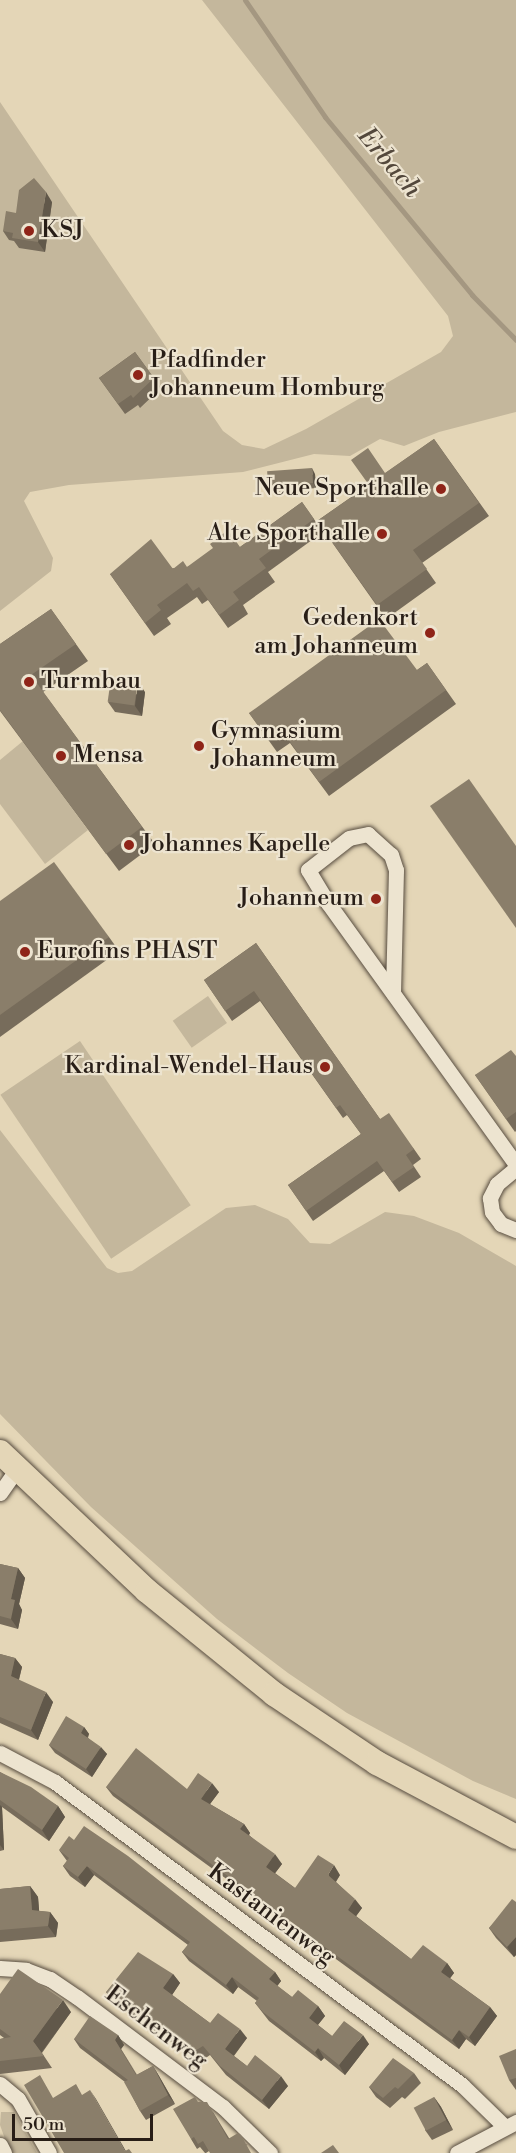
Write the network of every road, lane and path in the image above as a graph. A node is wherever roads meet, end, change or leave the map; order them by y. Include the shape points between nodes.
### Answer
1 (393, 993) junction
2 (516, 1167) edge
3 (516, 1230) edge
4 (8, 1460) edge
5 (0, 1492) edge
6 (0, 1754) edge
7 (516, 1837) edge
8 (0, 1968) edge
9 (0, 2084) edge
10 (511, 2125) edge
11 (0, 2145) edge
12 (4, 2153) edge
13 (49, 2153) edge
14 (270, 2153) edge
15 (457, 2153) edge

1 - 1 street via 398,890 391,855 368,834 349,838 308,870
1 - 2 street
2 - 3 street via 497,1184 490,1198 492,1212 501,1224
4 - 5 street
4 - 7 main road via 147,1592 274,1694 377,1763
6 - 10 street, Kastanienweg via 30,1767 81,1801
8 - 14 street, Eschenweg via 26,1970 50,1979 77,1997 223,2107
9 - 13 street via 18,2100
10 - 15 street
11 - 12 street

